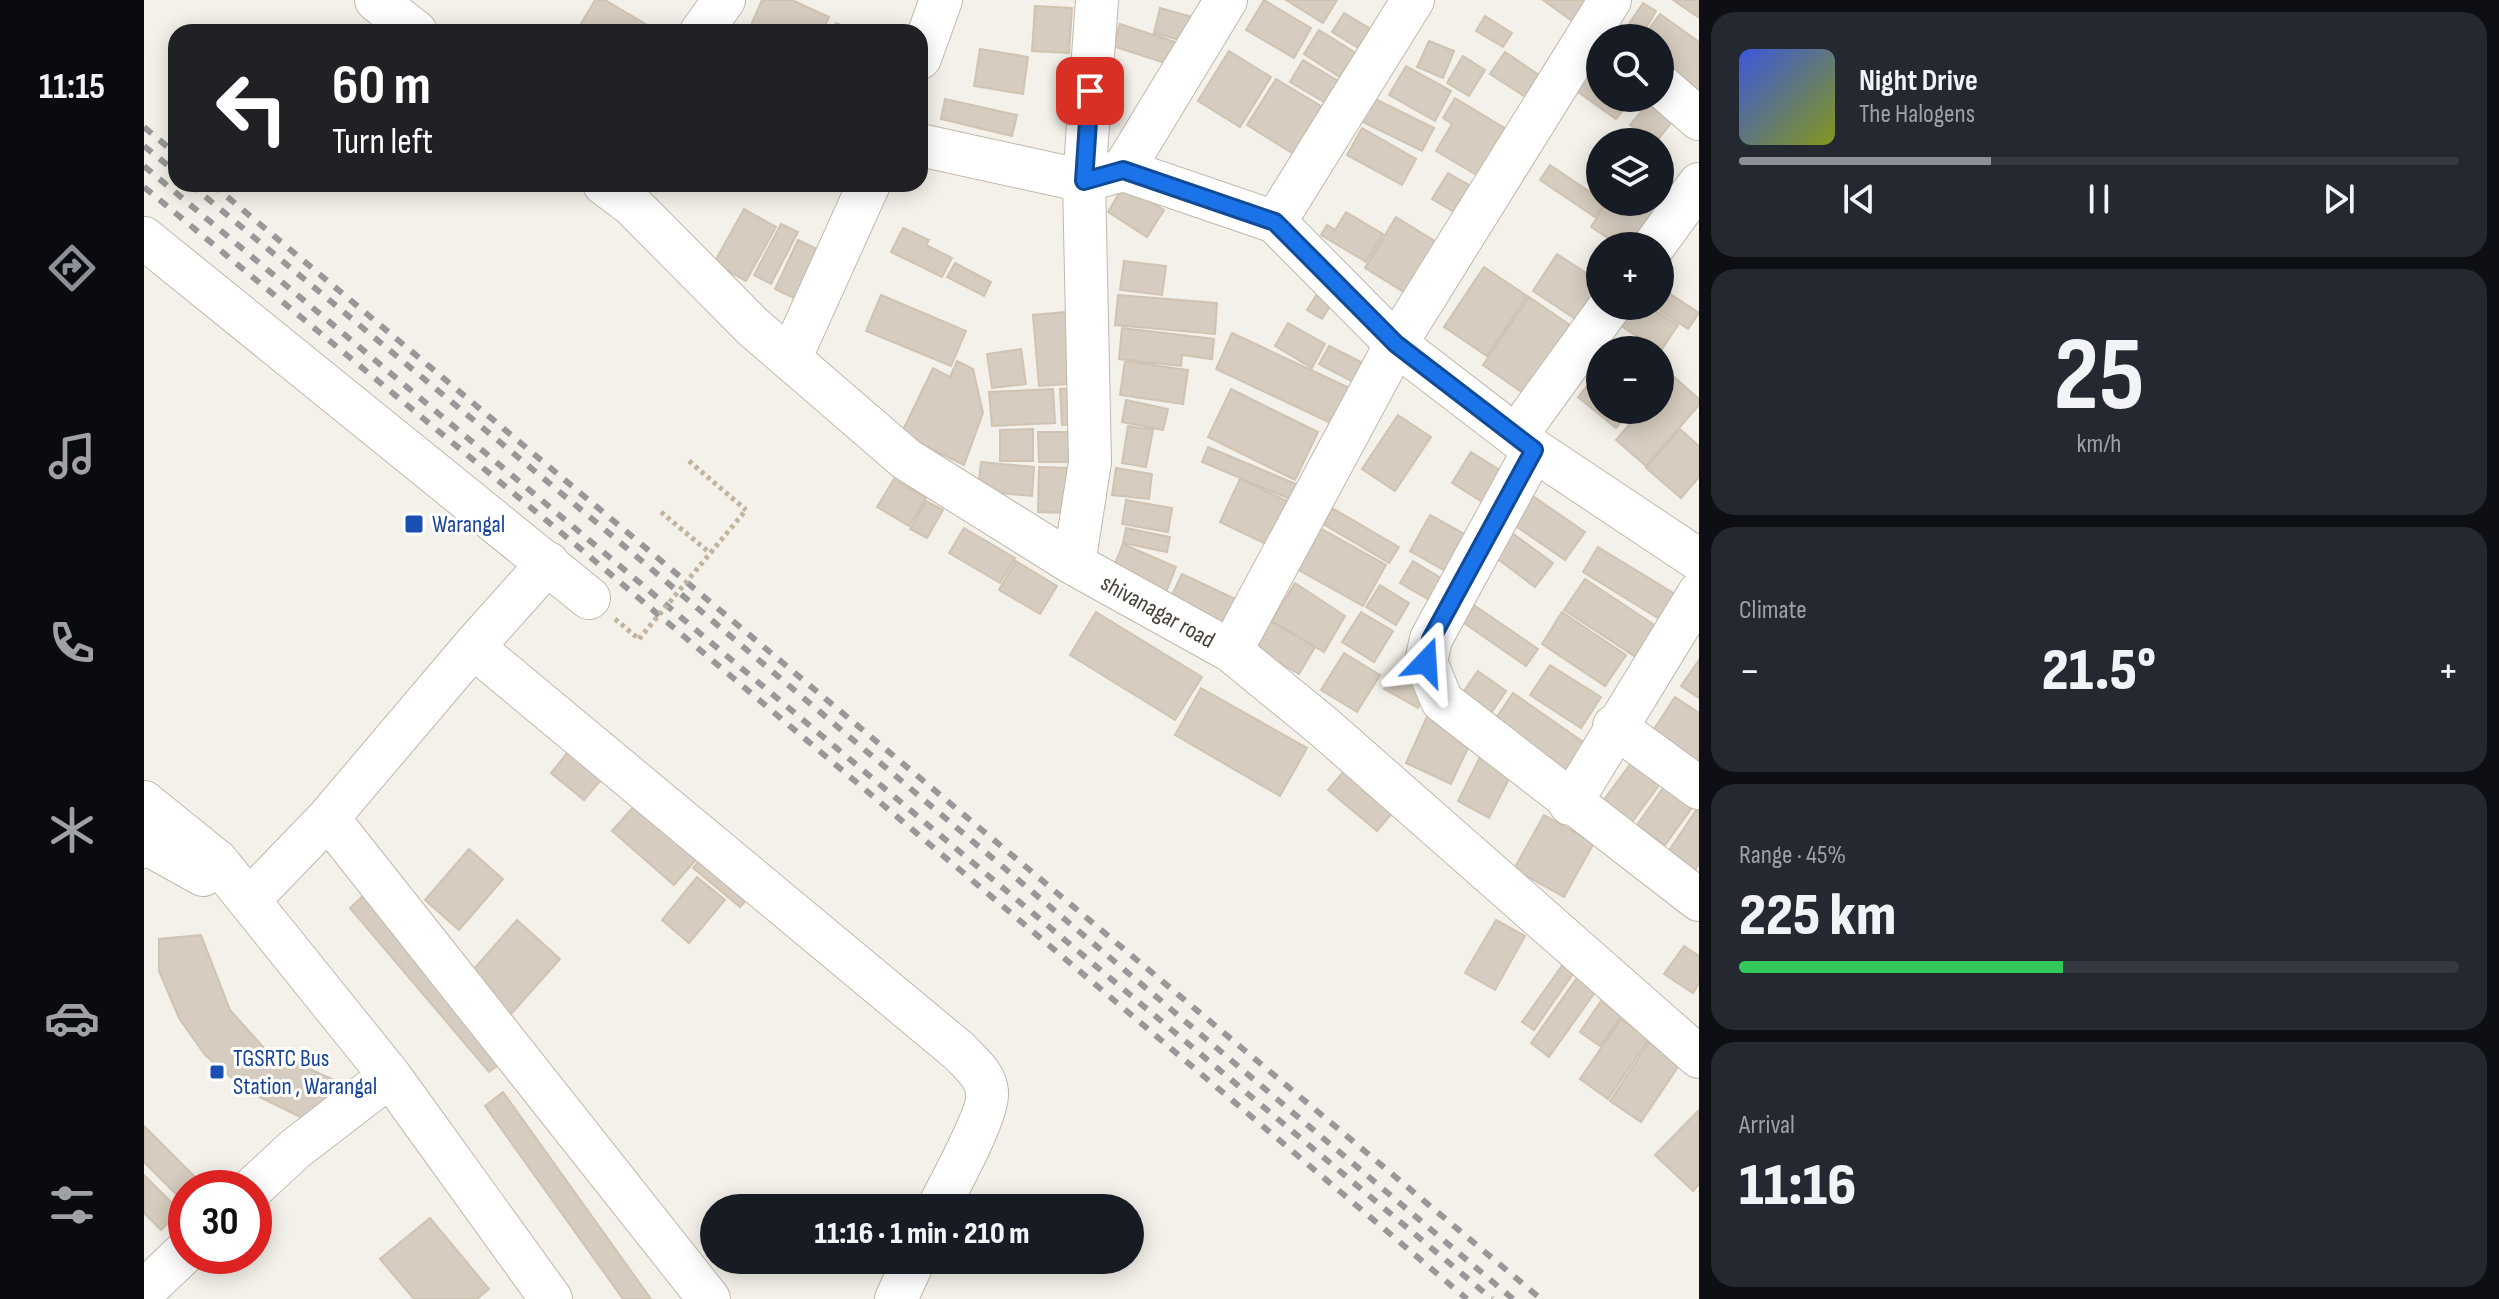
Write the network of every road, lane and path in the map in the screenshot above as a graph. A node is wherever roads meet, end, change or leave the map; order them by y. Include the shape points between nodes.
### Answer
1 (376, 0) edge
2 (724, 0) edge
3 (941, 0) edge
4 (1097, 0) edge
5 (1226, 0) edge
6 (1413, 0) edge
7 (1603, 21) edge
8 (406, 24) edge
9 (707, 24) edge
10 (928, 36) edge
11 (1674, 97) edge
12 (1699, 119) edge
13 (928, 146) edge
14 (1103, 175) junction
15 (1699, 184) edge
16 (615, 192) edge
17 (865, 192) edge
18 (1275, 222) junction
19 (1664, 232) edge
20 (144, 238) edge
21 (1601, 320) edge
22 (1396, 344) junction
23 (790, 359) junction
24 (1525, 443) junction
25 (689, 461) dead end
26 (661, 512) dead end
27 (710, 553) junction
28 (1699, 560) edge
29 (548, 563) junction
30 (1074, 564) junction
31 (1699, 593) edge
32 (589, 598) dead end
33 (639, 639) dead end
34 (473, 647) junction
35 (1231, 651) junction
36 (1614, 726) junction
37 (1699, 788) edge
38 (144, 802) edge
39 (1570, 804) junction
40 (328, 818) junction
41 (144, 847) edge
42 (249, 900) junction
43 (1699, 900) edge
44 (1694, 1042) edge
45 (390, 1076) junction
46 (272, 1170) edge
47 (945, 1194) edge
48 (168, 1268) edge
49 (908, 1274) edge
50 (144, 1291) edge
51 (551, 1299) edge
52 (709, 1299) edge
53 (896, 1299) edge

1 - 8 street
2 - 9 street
3 - 10 street
4 - 14 street
5 - 14 street
6 - 18 street
7 - 22 street
11 - 12 street
13 - 14 street
14 - 18 street
14 - 30 street via 1090,462
15 - 19 street
16 - 23 street, shivanagar road
17 - 23 street
18 - 22 street
20 - 29 street
21 - 24 street
22 - 24 street
22 - 35 street
23 - 30 street, shivanagar road via 906,459
24 - 28 street
24 - 39 street via 1431,639 1426,662 1442,701
25 - 27 path, bridge via 746,510
26 - 27 path
27 - 33 path, bridge
29 - 32 street
29 - 34 street
30 - 35 street, shivanagar road
31 - 36 street
34 - 40 street
34 - 47 street via 959,1051 983,1077 988,1094
35 - 44 street, shivanagar road
36 - 37 street
36 - 39 street
38 - 42 street via 217,861
39 - 43 street
40 - 42 street
40 - 52 street
41 - 42 street via 147,844
42 - 45 street
45 - 46 street
45 - 51 street
48 - 50 street
49 - 53 street

